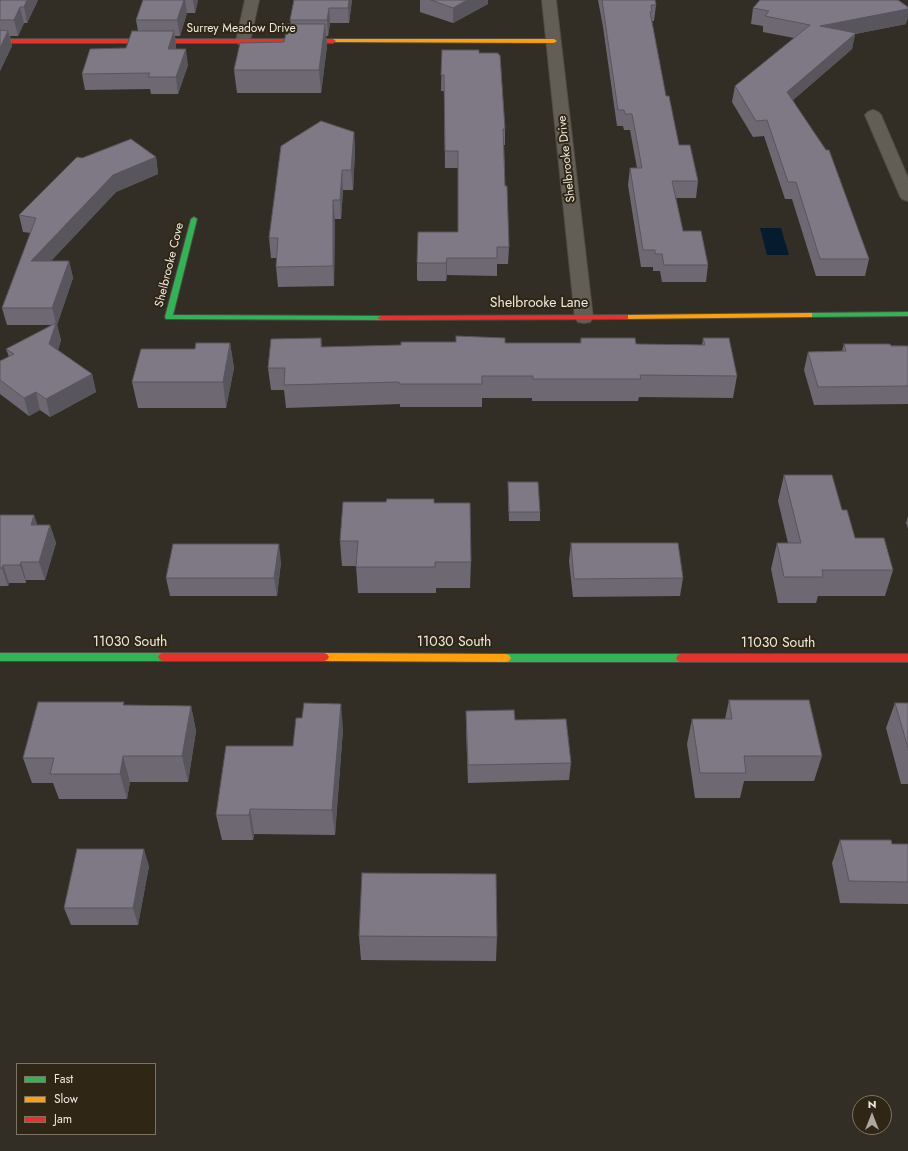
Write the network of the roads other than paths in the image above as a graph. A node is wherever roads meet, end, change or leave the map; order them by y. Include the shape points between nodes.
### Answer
1 (252, 0) edge
2 (549, 0) edge
3 (0, 41) edge
4 (243, 41) junction
5 (554, 41) junction
6 (874, 115) dead end
7 (908, 196) edge
8 (194, 219) dead end
9 (908, 314) edge
10 (170, 317) joint
11 (584, 318) junction
12 (0, 656) edge
13 (908, 658) edge

1 - 4 street
2 - 5 street, Shelbrooke Drive
3 - 4 street, Surrey Meadow Drive
4 - 5 street, Surrey Meadow Drive
5 - 11 street, Shelbrooke Drive
6 - 7 street
8 - 10 street, Shelbrooke Cove
9 - 11 street, Shelbrooke Lane
10 - 11 street, Shelbrooke Lane
12 - 13 street, 11030 South

